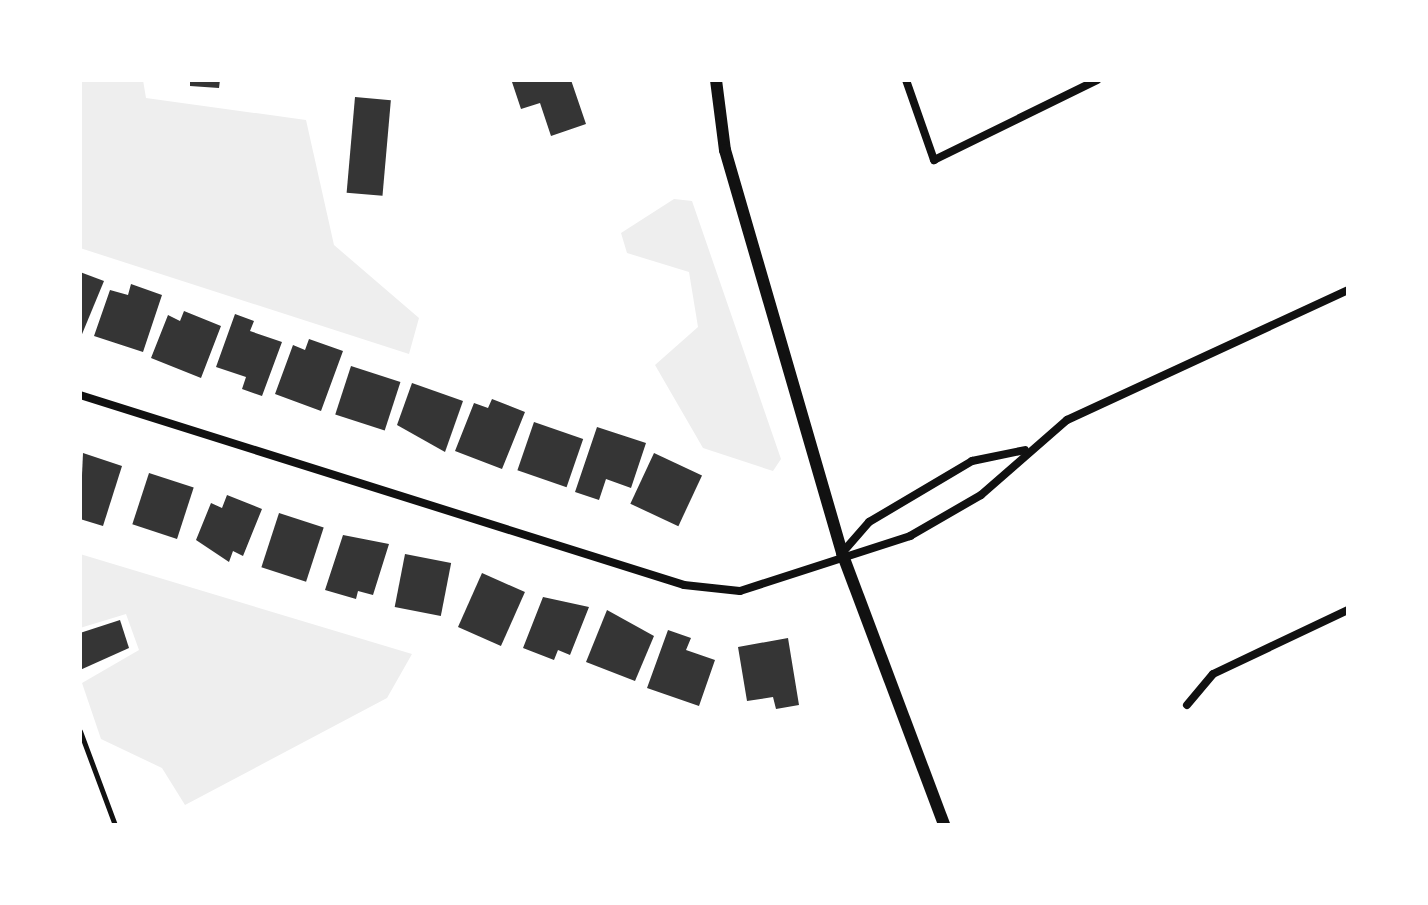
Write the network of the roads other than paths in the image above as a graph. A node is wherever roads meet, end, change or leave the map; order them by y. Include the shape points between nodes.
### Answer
1 (716, 80) edge
2 (906, 80) edge
3 (1097, 80) edge
4 (1348, 290) edge
5 (80, 395) edge
6 (1025, 450) junction
7 (842, 553) junction
8 (1348, 610) edge
9 (1187, 705) dead end
10 (80, 731) edge
11 (115, 825) edge
12 (944, 825) edge

1 - 7 street via 725,150
2 - 3 street via 934,160
4 - 6 street via 1067,420
5 - 7 street via 684,585 740,591
6 - 7 street via 1001,480 935,523
6 - 7 street via 972,461 869,522
7 - 12 street
8 - 9 street via 1213,674
10 - 11 lane

